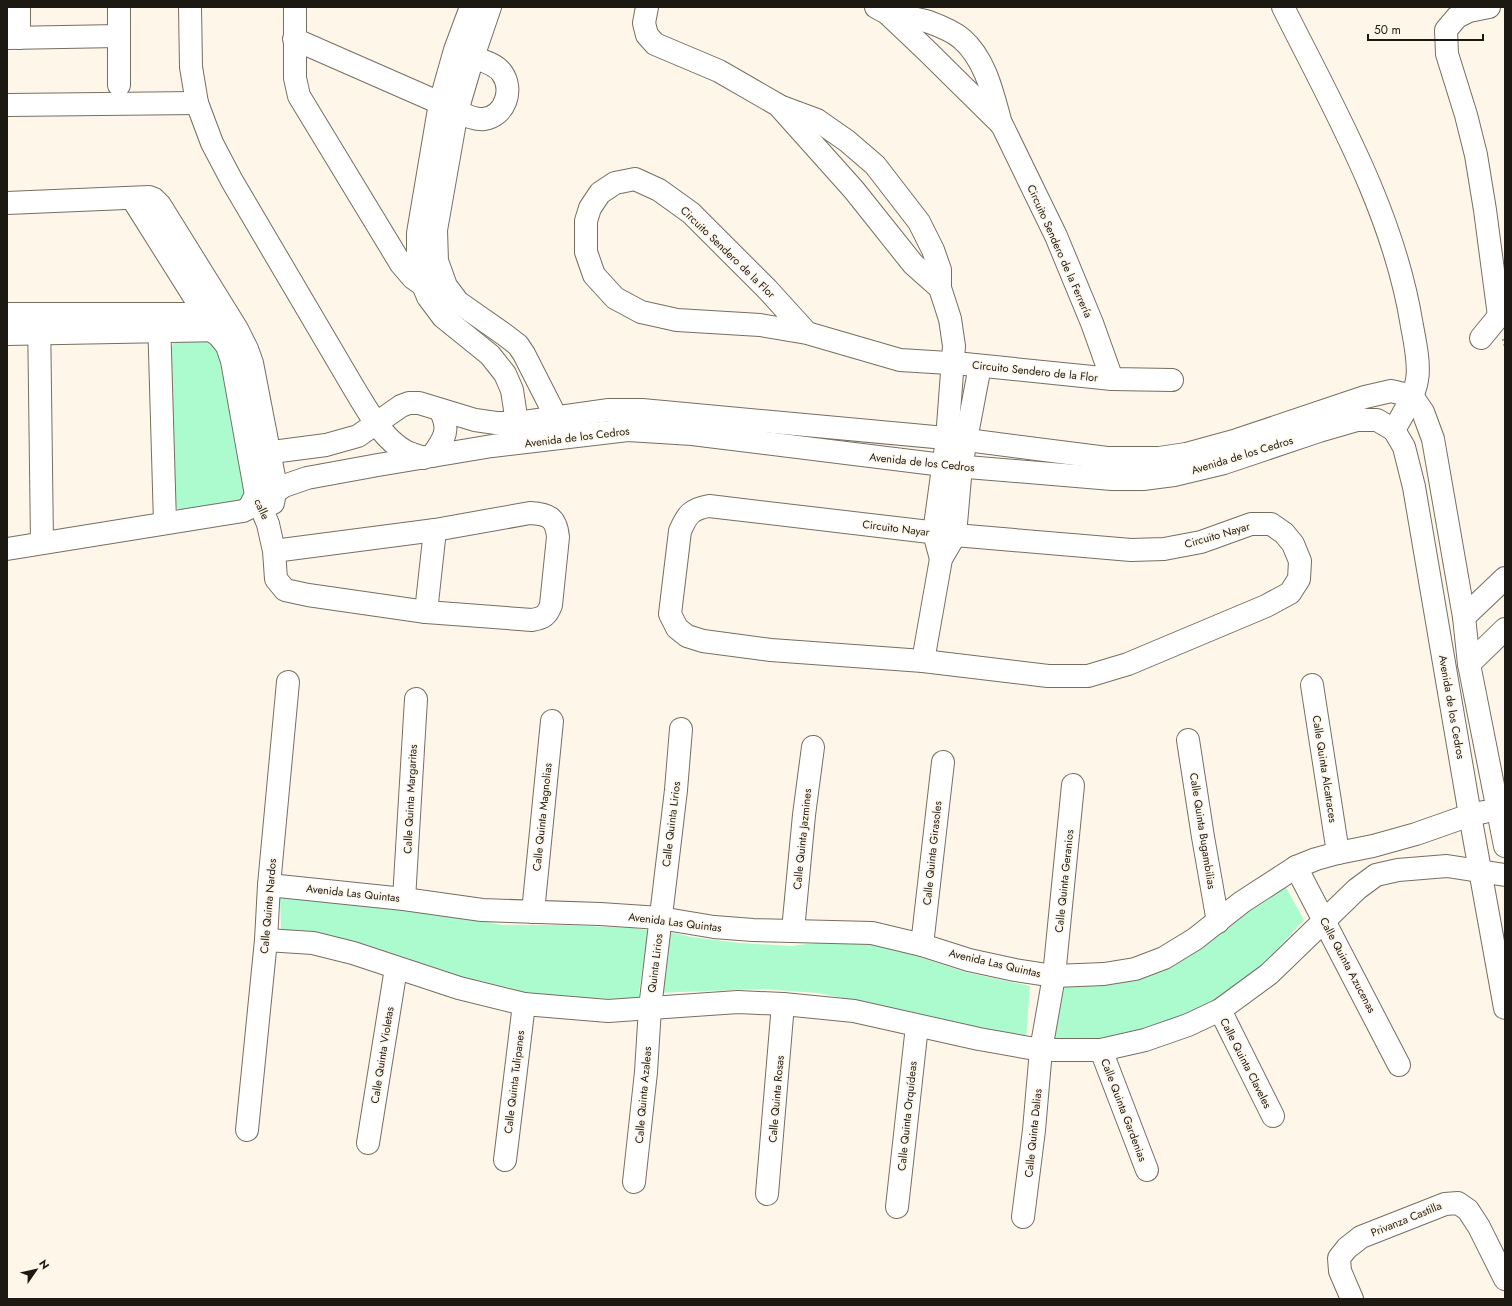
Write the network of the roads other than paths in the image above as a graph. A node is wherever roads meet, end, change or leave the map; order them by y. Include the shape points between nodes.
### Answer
1 (19, 7) edge
2 (119, 7) edge
3 (190, 7) edge
4 (294, 7) edge
5 (471, 7) edge
6 (490, 7) edge
7 (647, 7) edge
8 (1283, 7) edge
9 (1488, 7) edge
10 (881, 10) edge
11 (119, 36) junction
12 (13, 38) edge
13 (294, 39) junction
14 (473, 57) junction
15 (119, 86) dead end
16 (197, 103) junction
17 (7, 105) edge
18 (778, 105) junction
19 (448, 107) junction
20 (1002, 125) junction
21 (132, 198) junction
22 (7, 203) edge
23 (423, 285) junction
24 (940, 288) junction
25 (7, 314) edge
26 (1502, 315) edge
27 (208, 322) junction
28 (232, 322) junction
29 (159, 323) junction
30 (39, 324) junction
31 (7, 334) edge
32 (807, 334) junction
33 (505, 335) junction
34 (1481, 338) dead end
35 (490, 355) junction
36 (954, 364) junction
37 (980, 366) junction
38 (1112, 379) junction
39 (1172, 380) dead end
40 (1412, 396) junction
41 (440, 410) junction
42 (377, 423) junction
43 (517, 423) junction
44 (545, 426) junction
45 (1394, 430) junction
46 (957, 440) junction
47 (259, 454) junction
48 (427, 457) junction
49 (952, 466) junction
50 (266, 493) junction
51 (165, 523) junction
52 (435, 530) junction
53 (944, 534) junction
54 (42, 543) junction
55 (7, 549) edge
56 (274, 551) junction
57 (1505, 578) edge
58 (426, 612) junction
59 (1464, 617) junction
60 (1505, 630) edge
61 (923, 661) junction
62 (1469, 664) junction
63 (288, 682) dead end
64 (1312, 685) dead end
65 (416, 699) dead end
66 (552, 721) dead end
67 (681, 729) dead end
68 (1188, 740) dead end
69 (813, 747) dead end
70 (942, 762) dead end
71 (1073, 785) dead end
72 (1499, 810) junction
73 (1470, 815) junction
74 (1394, 840) junction
75 (1505, 846) edge
76 (1338, 853) junction
77 (1296, 867) junction
78 (1398, 870) junction
79 (1481, 872) junction
80 (1505, 875) edge
81 (269, 885) junction
82 (404, 899) junction
83 (533, 912) junction
84 (660, 918) junction
85 (1325, 921) junction
86 (1218, 922) junction
87 (793, 930) junction
88 (266, 940) junction
89 (922, 945) junction
90 (396, 968) junction
91 (1054, 976) junction
92 (524, 1004) junction
93 (783, 1004) junction
94 (650, 1008) junction
95 (1505, 1008) edge
96 (1220, 1010) junction
97 (917, 1026) junction
98 (1041, 1050) junction
99 (1101, 1050) junction
100 (1399, 1065) dead end
101 (1273, 1116) dead end
102 (246, 1130) dead end
103 (368, 1143) dead end
104 (505, 1160) dead end
105 (1147, 1170) dead end
106 (634, 1182) dead end
107 (768, 1194) dead end
108 (896, 1207) dead end
109 (1023, 1216) dead end
110 (1505, 1279) edge
111 (1352, 1299) edge

1 - 12 street
2 - 11 street
3 - 16 street via 191,67
4 - 13 street
5 - 19 street via 455,50
6 - 14 street
7 - 18 street via 644,23 647,35 655,44 719,71
8 - 40 street via 1353,147 1396,254 1409,303 1416,351 1417,380
9 - 26 street via 1457,16 1446,30 1448,54 1477,162
10 - 20 street, Circuito Sendero de la Ferrería via 925,49
10 - 20 street, Circuito Sendero de la Ferrería via 928,22 961,38 974,52 984,71
11 - 12 street
11 - 15 street
13 - 19 street
13 - 23 street via 295,78 299,96 401,264
14 - 19 street
14 - 19 street via 493,65 502,72 507,83 508,95 504,106 484,119 472,118
16 - 17 street
16 - 42 street via 212,143 232,181
18 - 24 street via 854,190 913,264
18 - 24 street via 817,120 875,165 919,222 940,270
19 - 23 street via 418,233 418,267
19 - 33 street via 436,230 437,260 446,286 458,302
20 - 38 street, Circuito Sendero de la Ferrería via 1056,236
21 - 22 street
21 - 27 street, calle
21 - 28 street, calle via 154,199
23 - 35 street via 443,318
24 - 36 street via 950,319
25 - 30 street
26 - 34 street
27 - 28 street
27 - 29 street
27 - 47 street, calle via 227,346
28 - 47 street, calle via 252,363
29 - 30 street
29 - 51 street
30 - 31 street
30 - 54 street
32 - 32 street, Circuito Sendero de la Flor via 767,288 691,213 658,190 635,179 615,183 600,193 590,208 586,221 586,252 594,275 615,298 640,312 677,320 760,325
32 - 36 street, Circuito Sendero de la Flor via 900,360
33 - 35 street
33 - 44 street via 524,354
35 - 43 street via 505,374 512,390
36 - 37 street, Circuito Sendero de la Flor
36 - 46 street
37 - 38 street, Circuito Sendero de la Flor
37 - 46 street
38 - 39 street, Circuito Sendero de la Flor
40 - 45 street
40 - 46 street, Avenida de los Cedros via 1391,391 1365,396 1237,440 1186,454 1159,458 1107,458
40 - 59 street via 1423,412 1432,439
41 - 42 street, Avenida de los Cedros via 419,403 409,403
41 - 43 street, Avenida de los Cedros via 475,420
41 - 48 street via 445,418 444,437
42 - 47 street, Avenida de los Cedros via 358,436 326,445
42 - 48 street via 396,445 405,451
43 - 44 street, Avenida de los Cedros
44 - 46 street, Avenida de los Cedros via 609,410 642,410
44 - 48 street, Avenida de los Cedros
44 - 49 street, Avenida de los Cedros via 658,431
45 - 49 street, Avenida de los Cedros via 1377,420 1357,420 1224,463 1174,475 1143,479 1112,479
45 - 73 street, Avenida de los Cedros via 1404,447 1414,487
46 - 49 street
47 - 50 street, calle
48 - 50 street, Avenida de los Cedros via 306,478
49 - 53 street
50 - 51 street via 243,511
50 - 56 street, calle via 268,524
51 - 54 street
52 - 56 street
52 - 58 street
52 - 58 street, calle via 530,513 544,514 553,520 558,537 551,605 548,614 532,620
53 - 61 street
53 - 61 street, Circuito Nayar via 709,506 691,512 680,531 670,614 677,628 687,636 703,641 771,650
53 - 61 street, Circuito Nayar via 1137,550 1201,542 1251,524 1270,524 1284,533 1293,544 1300,561 1299,579 1290,593 1266,606 1128,664 1088,676 1048,676
54 - 55 street
56 - 58 street, calle via 276,579 285,590 308,596
57 - 59 street
59 - 62 street
60 - 62 street
62 - 72 street
63 - 81 street, Calle Quinta Nardos
64 - 76 street, Calle Quinta Alcatraces
65 - 82 street, Calle Quinta Margaritas
66 - 83 street, Calle Quinta Magnolias
67 - 84 street, Calle Quinta Lirios
68 - 86 street, Calle Quinta Bugambilias
69 - 87 street, Calle Quinta Jazmines
70 - 89 street, Calle Quinta Girasoles
71 - 91 street, Calle Quinta Geranios
72 - 73 street, Avenida Las Quintas
72 - 75 street
73 - 74 street, Avenida Las Quintas
73 - 79 street, Avenida de los Cedros
74 - 76 street, Avenida Las Quintas
74 - 78 street
76 - 77 street, Avenida Las Quintas
77 - 85 street, Calle Quinta Azucenas
77 - 86 street, Avenida Las Quintas via 1242,902
78 - 79 street via 1447,866
78 - 85 street via 1376,875
79 - 80 street
79 - 95 street, Avenida de los Cedros
81 - 82 street, Avenida Las Quintas
81 - 88 street, Calle Quinta Nardos
82 - 83 street, Avenida Las Quintas via 482,910
83 - 84 street, Avenida Las Quintas
84 - 87 street, Avenida Las Quintas via 714,927
84 - 94 street, Quinta Lirios
85 - 96 street via 1269,974
85 - 100 street, Calle Quinta Azucenas
86 - 91 street, Avenida Las Quintas via 1164,958 1135,969 1104,974
87 - 89 street, Avenida Las Quintas via 872,933
88 - 90 street via 312,943 353,953
88 - 102 street, Calle Quinta Nardos
89 - 91 street, Avenida Las Quintas via 969,960
90 - 92 street via 459,988
90 - 103 street, Calle Quinta Violetas
91 - 98 street, Calle Quinta Geranios
92 - 94 street via 608,1011
92 - 104 street, Calle Quinta Tulipanes
93 - 94 street via 738,1002
93 - 97 street via 854,1011
93 - 107 street, Calle Quinta Rosas
94 - 106 street, Calle Quinta Azaleas
96 - 99 street via 1145,1040
96 - 101 street, Calle Quinta Claveles
97 - 98 street
97 - 108 street, Calle Quinta Orquídeas
98 - 99 street
98 - 109 street, Calle Quinta Dalias
99 - 105 street, Calle Quinta Gardenias
110 - 111 street, Privanza Castilla via 1489,1244 1468,1210 1458,1202 1445,1204 1361,1237 1347,1248 1339,1258 1340,1271

